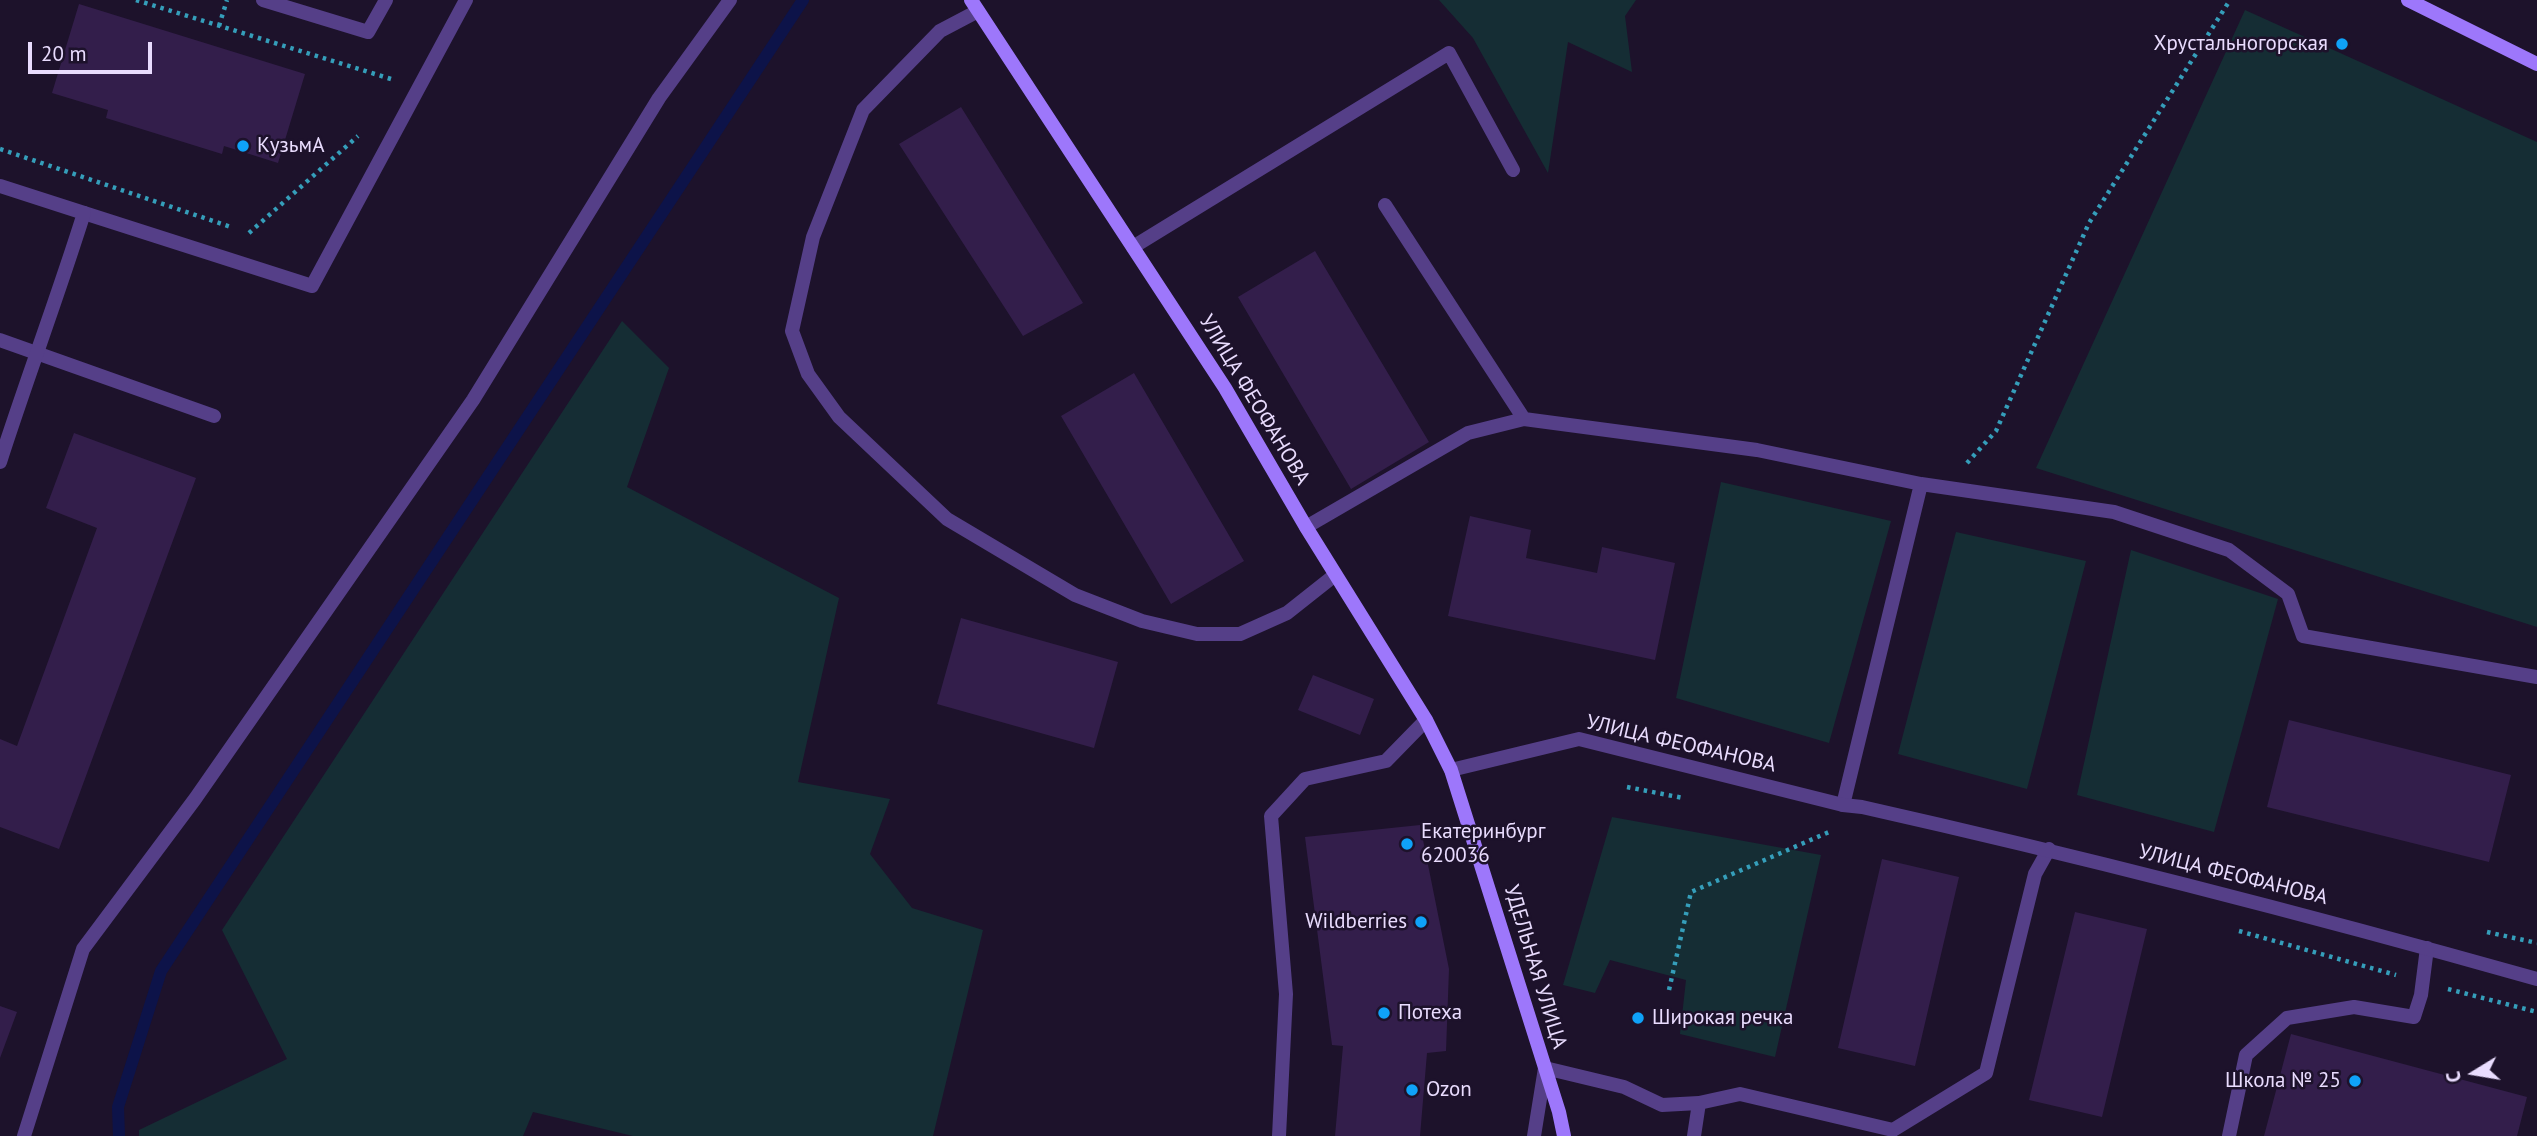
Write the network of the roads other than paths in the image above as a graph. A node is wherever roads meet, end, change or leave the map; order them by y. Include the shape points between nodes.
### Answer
1 (263, 0) edge
2 (386, 0) edge
3 (466, 0) edge
4 (730, 0) edge
5 (2407, 0) edge
6 (975, 6) edge
7 (2537, 64) edge
8 (1513, 170) dead end
9 (0, 186) edge
10 (1385, 205) dead end
11 (83, 213) junction
12 (1133, 247) junction
13 (0, 340) edge
14 (35, 352) junction
15 (214, 416) dead end
16 (1524, 419) junction
17 (0, 462) edge
18 (1921, 484) junction
19 (1306, 527) junction
20 (1335, 575) junction
21 (2537, 677) edge
22 (1426, 720) junction
23 (1451, 770) junction
24 (1843, 805) junction
25 (2049, 849) junction
26 (2427, 948) junction
27 (2537, 979) edge
28 (1545, 1068) junction
29 (1699, 1103) junction
30 (23, 1136) edge
31 (1279, 1136) edge
32 (1534, 1136) edge
33 (1564, 1136) edge
34 (1694, 1136) edge
35 (2229, 1136) edge

1 - 2 street via 368,32
3 - 11 street via 312,286
4 - 30 street via 659,98 473,400 195,799 83,949
5 - 7 street
6 - 12 street, УЛИЦА ФЕОФАНОВА
6 - 20 street via 940,31 863,110 813,237 792,331 808,374 839,417 947,519 1075,595 1142,621 1197,634 1240,634 1287,612
8 - 12 street via 1449,52
9 - 11 street
10 - 16 street
11 - 14 street
12 - 19 street, УЛИЦА ФЕОФАНОВА via 1225,388
13 - 14 street
14 - 15 street
14 - 17 street
16 - 18 street via 1757,450
16 - 19 street via 1468,433
18 - 21 street via 2114,513 2229,550 2288,594 2303,636
18 - 24 street
19 - 20 street, УЛИЦА ФЕОФАНОВА
20 - 22 street, УЛИЦА ФЕОФАНОВА
22 - 23 street, УЛИЦА ФЕОФАНОВА
22 - 31 street via 1385,761 1305,779 1271,816 1286,993
23 - 24 street, УЛИЦА ФЕОФАНОВА via 1579,738
23 - 28 street, УДЕЛЬНАЯ УЛИЦА
24 - 25 street, УЛИЦА ФЕОФАНОВА
25 - 26 street, УЛИЦА ФЕОФАНОВА
25 - 29 street via 2035,874 1986,1073 1893,1130 1740,1094
26 - 27 street, УЛИЦА ФЕОФАНОВА
26 - 35 street via 2414,1017 2354,1007 2287,1018 2246,1055
28 - 29 street via 1623,1087 1661,1105
28 - 32 street
28 - 33 street, УДЕЛЬНАЯ УЛИЦА
29 - 34 street

